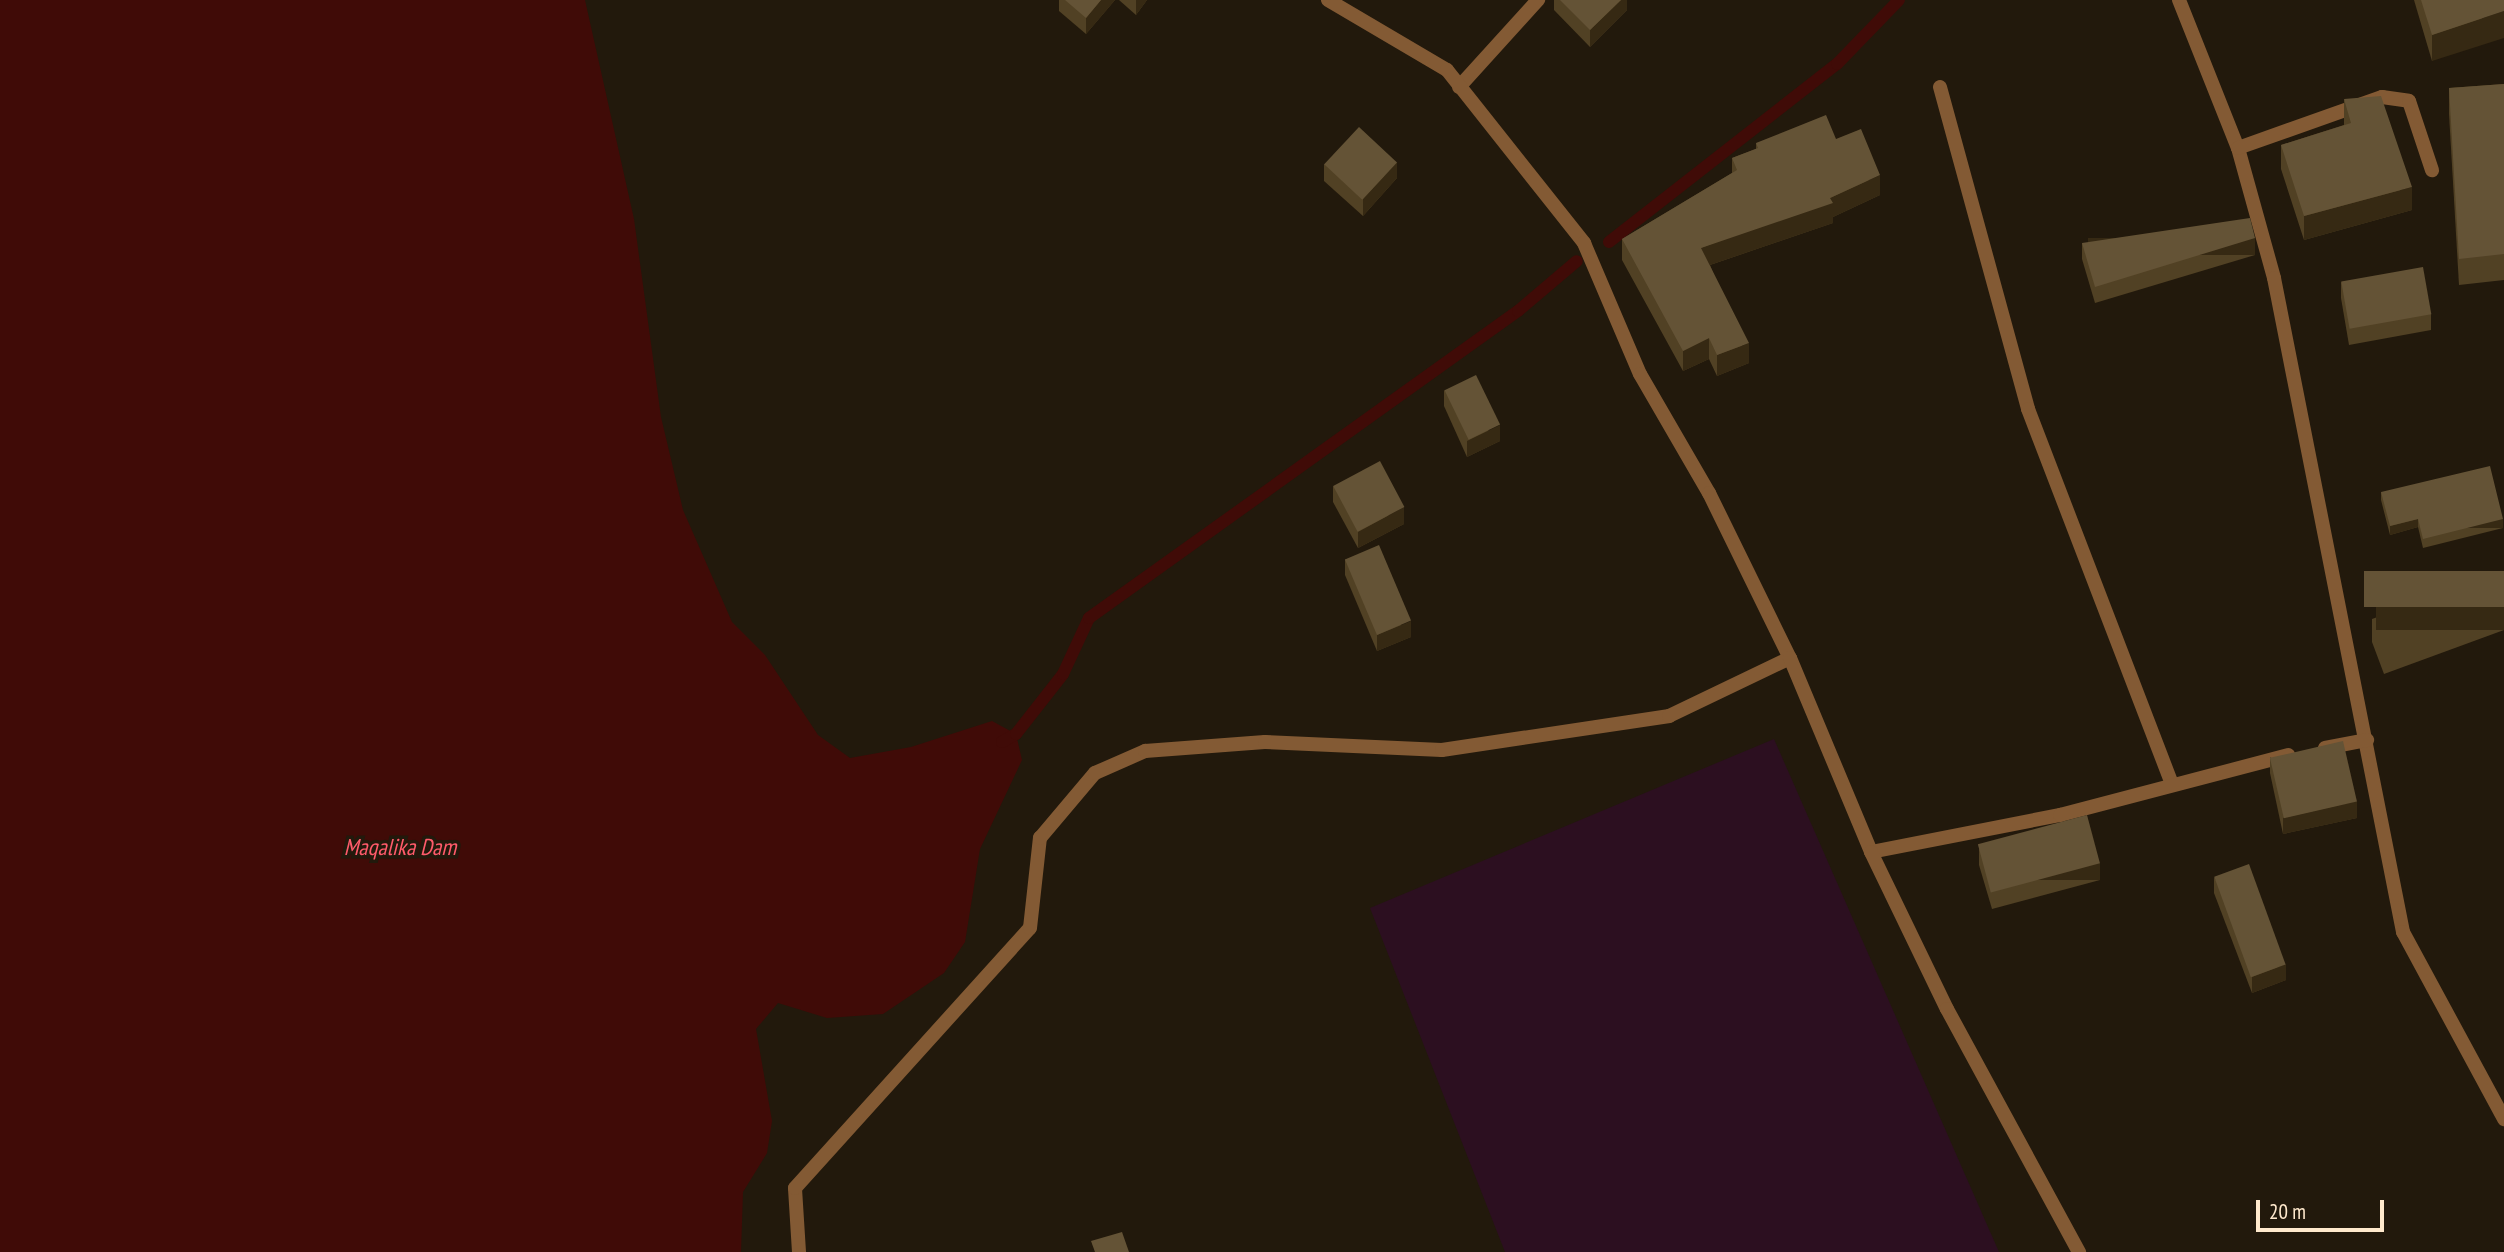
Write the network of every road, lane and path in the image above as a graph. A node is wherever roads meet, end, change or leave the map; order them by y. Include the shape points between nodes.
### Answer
1 (1328, 0) edge
2 (1538, 0) edge
3 (2179, 0) edge
4 (1460, 86) junction
5 (1940, 87) dead end
6 (2238, 148) junction
7 (2432, 170) dead end
8 (1790, 658) junction
9 (2367, 740) junction
10 (2171, 782) junction
11 (1871, 852) junction
12 (2504, 1119) edge
13 (799, 1252) edge
14 (2079, 1252) edge

1 - 4 street via 1410,45
2 - 4 street
3 - 6 street
4 - 8 street via 1584,243 1640,374 1709,493
5 - 10 street via 2028,408
6 - 7 street via 2382,97 2409,100
6 - 9 street via 2274,278
8 - 11 street
8 - 13 street via 1670,716 1442,750 1265,742 1145,751 1096,773 1041,838 1030,928 795,1188
9 - 10 street
9 - 12 street via 2403,932
10 - 11 street via 2060,815
11 - 14 street

